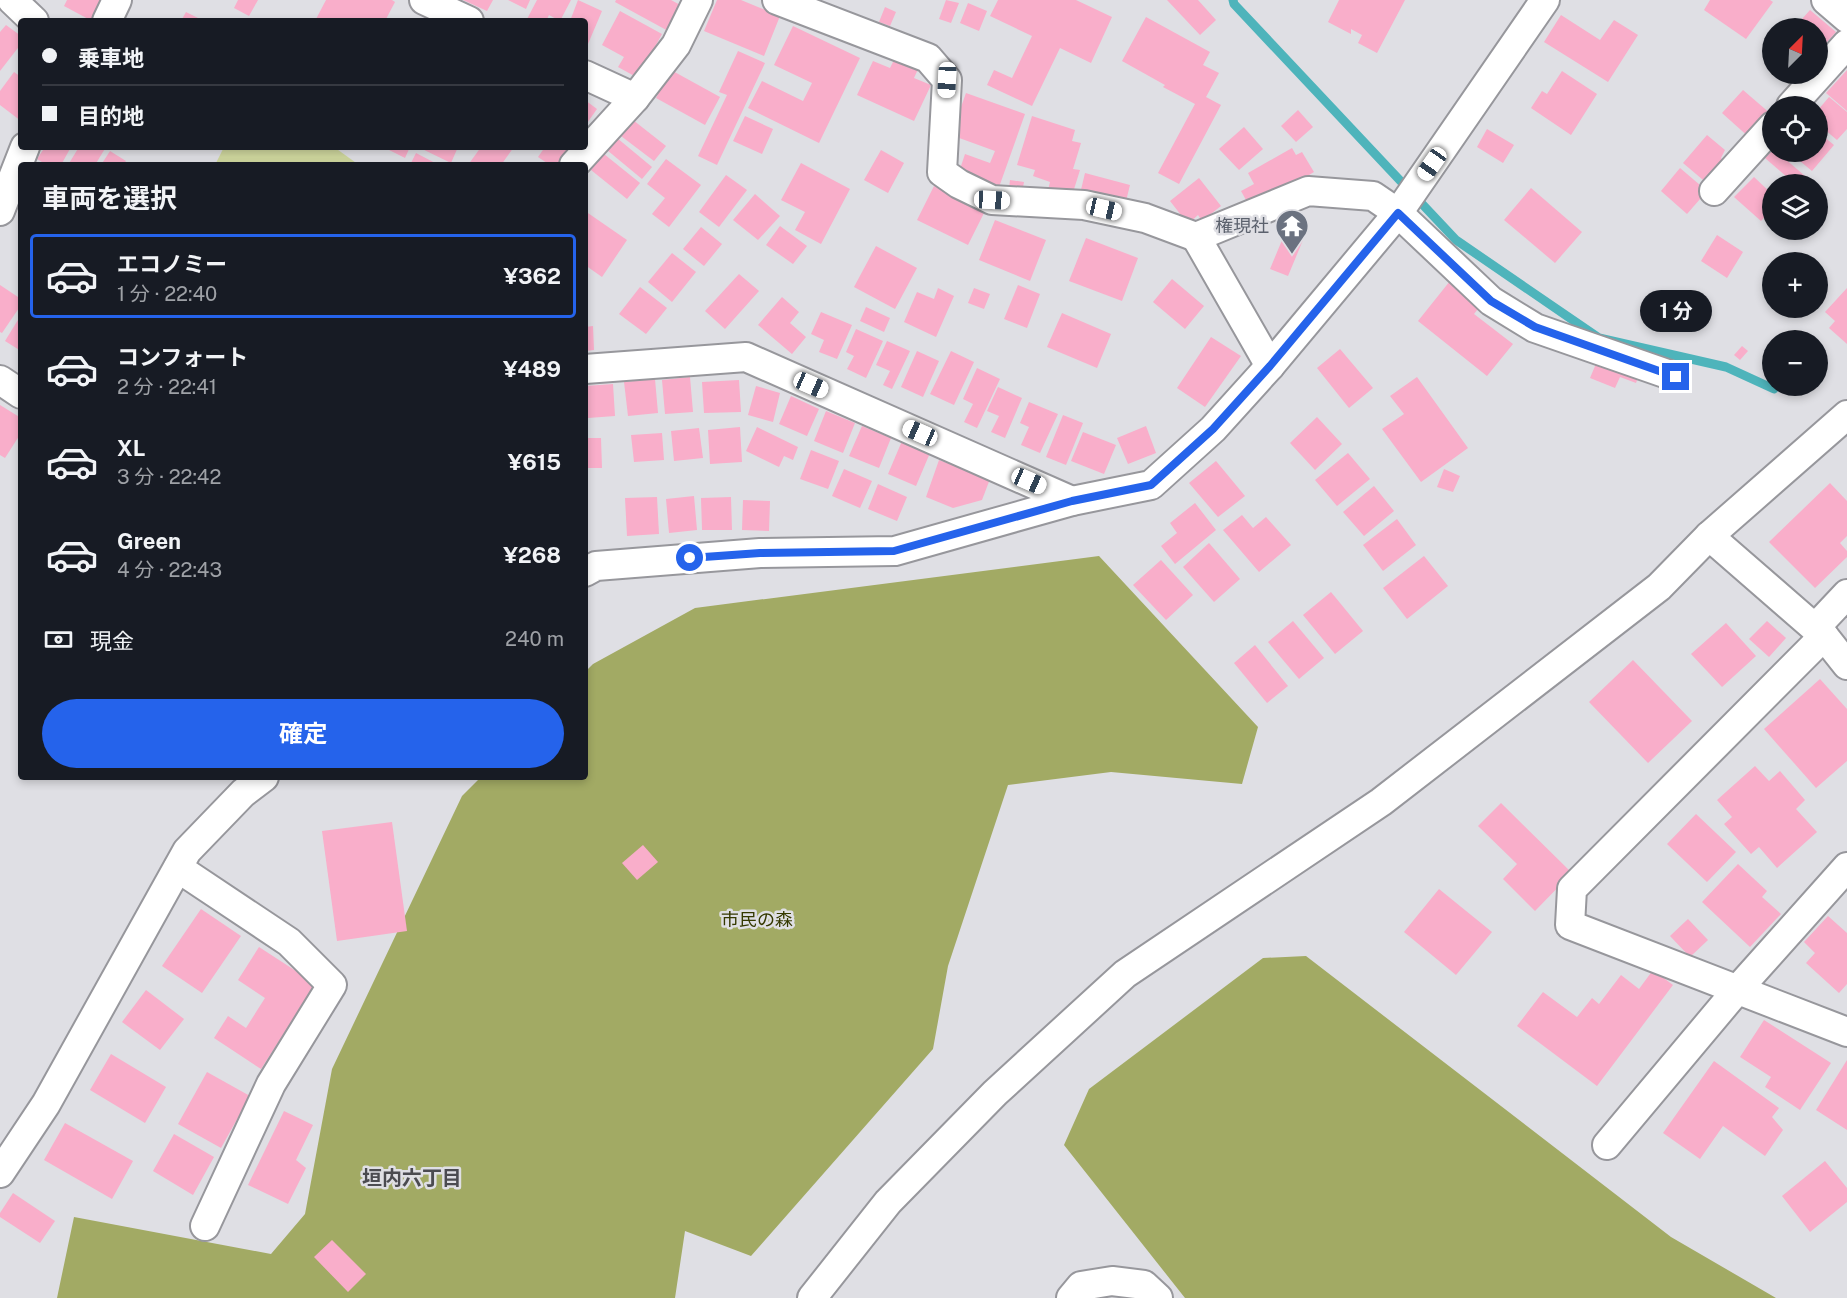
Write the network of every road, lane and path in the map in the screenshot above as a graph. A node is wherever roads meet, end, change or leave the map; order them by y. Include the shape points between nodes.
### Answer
1 (12, 0) edge
2 (117, 0) edge
3 (424, 0) edge
4 (698, 0) edge
5 (777, 0) edge
6 (1545, 0) edge
7 (1826, 0) edge
8 (31, 18) edge
9 (108, 18) edge
10 (463, 18) edge
11 (1847, 18) edge
12 (1847, 44) edge
13 (588, 76) edge
14 (1800, 96) edge
15 (635, 98) junction
16 (1762, 138) edge
17 (588, 150) edge
18 (588, 150) edge
19 (577, 162) edge
20 (18, 165) edge
21 (1714, 191) dead end
22 (1408, 198) junction
23 (0, 211) edge
24 (1196, 237) junction
25 (1270, 366) junction
26 (588, 369) edge
27 (1676, 377) dead end
28 (0, 380) edge
29 (18, 392) edge
30 (1847, 415) edge
31 (1072, 501) junction
32 (1709, 536) junction
33 (588, 570) edge
34 (1847, 594) edge
35 (1819, 632) junction
36 (1847, 665) edge
37 (260, 780) edge
38 (1847, 867) edge
39 (178, 868) junction
40 (1737, 990) junction
41 (1847, 1032) edge
42 (1607, 1145) dead end
43 (1, 1170) edge
44 (205, 1226) dead end
45 (812, 1298) edge
46 (1071, 1298) edge
47 (1158, 1298) edge

1 - 8 street
2 - 9 street
3 - 10 street
4 - 15 street via 676,45
5 - 24 street via 928,58 947,80 942,172 959,184 992,200 1084,205 1145,218
6 - 22 street
7 - 11 street
12 - 14 street
13 - 15 street
15 - 17 street
16 - 21 street
18 - 19 street
20 - 23 street
22 - 24 street via 1308,192
22 - 25 street
22 - 27 street via 1491,301 1535,327
24 - 25 street
25 - 31 street via 1213,429 1151,485
26 - 31 street via 746,357
28 - 29 street
30 - 32 street
31 - 33 street via 894,551 760,553 596,566
32 - 35 street
32 - 45 street via 1659,587 1381,802 1125,974 994,1093 888,1202
34 - 35 street
35 - 36 street
35 - 40 street via 1572,889 1570,925
37 - 39 street via 187,851
38 - 40 street
39 - 43 street via 46,1104
39 - 44 street via 290,942 332,985 271,1084
40 - 41 street
40 - 42 street
46 - 47 street via 1081,1286 1112,1281 1144,1285

